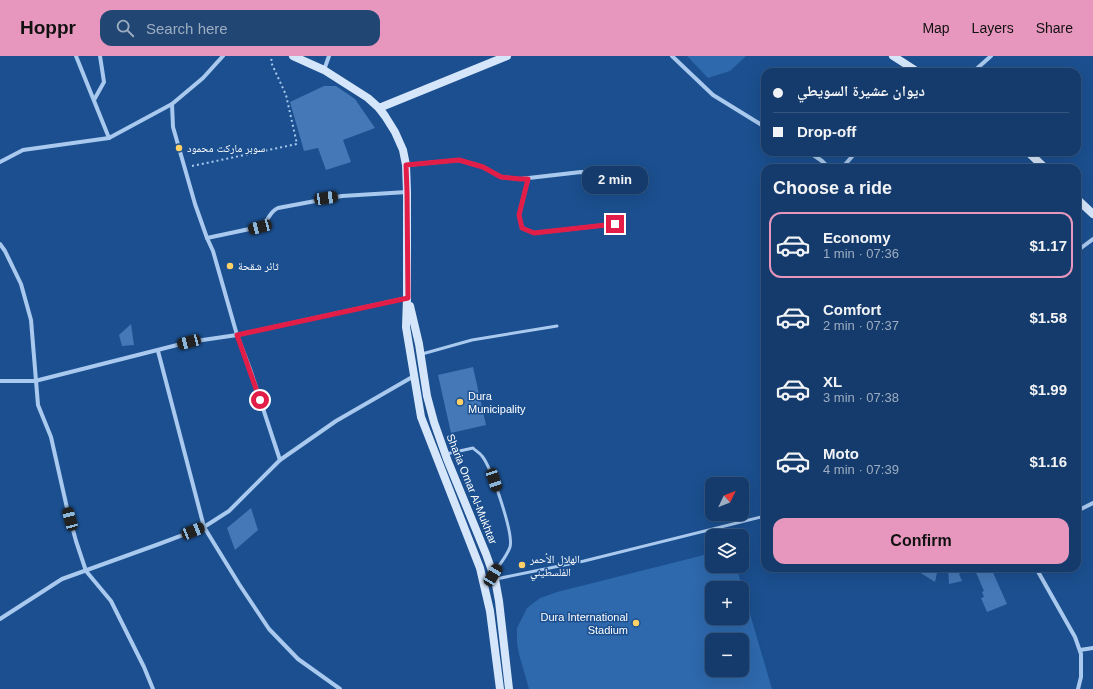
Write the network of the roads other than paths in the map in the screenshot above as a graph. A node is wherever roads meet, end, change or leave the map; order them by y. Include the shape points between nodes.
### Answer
1 (76, 56) edge
2 (100, 56) edge
3 (224, 56) edge
4 (293, 56) edge
5 (329, 56) edge
6 (507, 56) edge
7 (672, 56) edge
8 (893, 56) edge
9 (991, 56) edge
10 (912, 68) edge
11 (978, 68) edge
12 (324, 70) junction
13 (94, 100) junction
14 (172, 104) junction
15 (379, 108) junction
16 (761, 125) edge
17 (109, 138) junction
18 (815, 156) edge
19 (852, 156) edge
20 (1032, 156) edge
21 (0, 162) edge
22 (825, 164) edge
23 (846, 164) edge
24 (1041, 164) edge
25 (406, 165) junction
26 (630, 176) dead end
27 (528, 179) junction
28 (407, 192) junction
29 (1081, 203) edge
30 (1093, 214) edge
31 (615, 224) dead end
32 (207, 238) junction
33 (1093, 239) edge
34 (0, 244) edge
35 (1081, 248) edge
36 (408, 298) junction
37 (557, 326) dead end
38 (237, 335) junction
39 (158, 351) junction
40 (420, 354) junction
41 (415, 376) junction
42 (35, 380) junction
43 (0, 381) edge
44 (445, 454) junction
45 (280, 460) junction
46 (1093, 503) edge
47 (1081, 510) edge
48 (761, 517) edge
49 (204, 526) junction
50 (86, 571) junction
51 (1038, 572) edge
52 (494, 577) junction
53 (0, 619) edge
54 (1093, 648) edge
55 (1080, 650) junction
56 (152, 689) edge
57 (340, 689) edge
58 (500, 689) edge
59 (509, 689) edge
60 (1078, 689) edge

1 - 13 street
2 - 13 street via 104,82
3 - 14 street
4 - 12 main road, Sharia Omar Al-Mukhtar
5 - 12 street
6 - 15 main road
7 - 16 street via 713,95
8 - 10 main road
9 - 11 street
12 - 15 main road, Sharia Omar Al-Mukhtar
13 - 17 street
14 - 17 street
14 - 32 street via 173,127 194,204
15 - 25 main road, Sharia Omar Al-Mukhtar via 395,132
17 - 21 street via 23,150
18 - 22 street
19 - 23 street
20 - 24 main road
25 - 27 street via 459,160 483,167 501,177
25 - 28 main road, Sharia Omar Al-Mukhtar
26 - 27 street via 581,172
27 - 31 street via 519,215 522,228 534,233
28 - 32 street via 342,196 278,208 271,212 265,224 260,227
28 - 36 main road, Sharia Omar Al-Mukhtar
29 - 30 main road
32 - 38 street
33 - 35 street
34 - 42 street via 21,284 32,320
36 - 38 street
36 - 40 main road, Sharia Omar Al-Mukhtar
36 - 41 main road, Sharia Omar Al-Mukhtar via 406,327
37 - 40 lane via 472,340
38 - 39 street via 189,342
38 - 45 street
39 - 42 street
39 - 49 street
40 - 44 main road, Sharia Omar Al-Mukhtar via 427,396
41 - 45 street via 336,421
41 - 58 main road, Sharia Omar Al-Mukhtar via 422,417 484,582
42 - 43 street
42 - 50 street via 38,406 51,437 67,508
44 - 52 main road, Sharia Omar Al-Mukhtar
44 - 52 lane via 473,448 482,456 494,480 506,517 510,546
45 - 49 street via 229,511
46 - 47 street
48 - 52 lane via 584,561
49 - 50 street
49 - 57 street via 269,629 298,659
50 - 53 street via 62,579
50 - 56 street via 111,601
51 - 55 street
52 - 59 main road, Sharia Omar Al-Mukhtar
54 - 55 street
55 - 60 street via 1081,678

